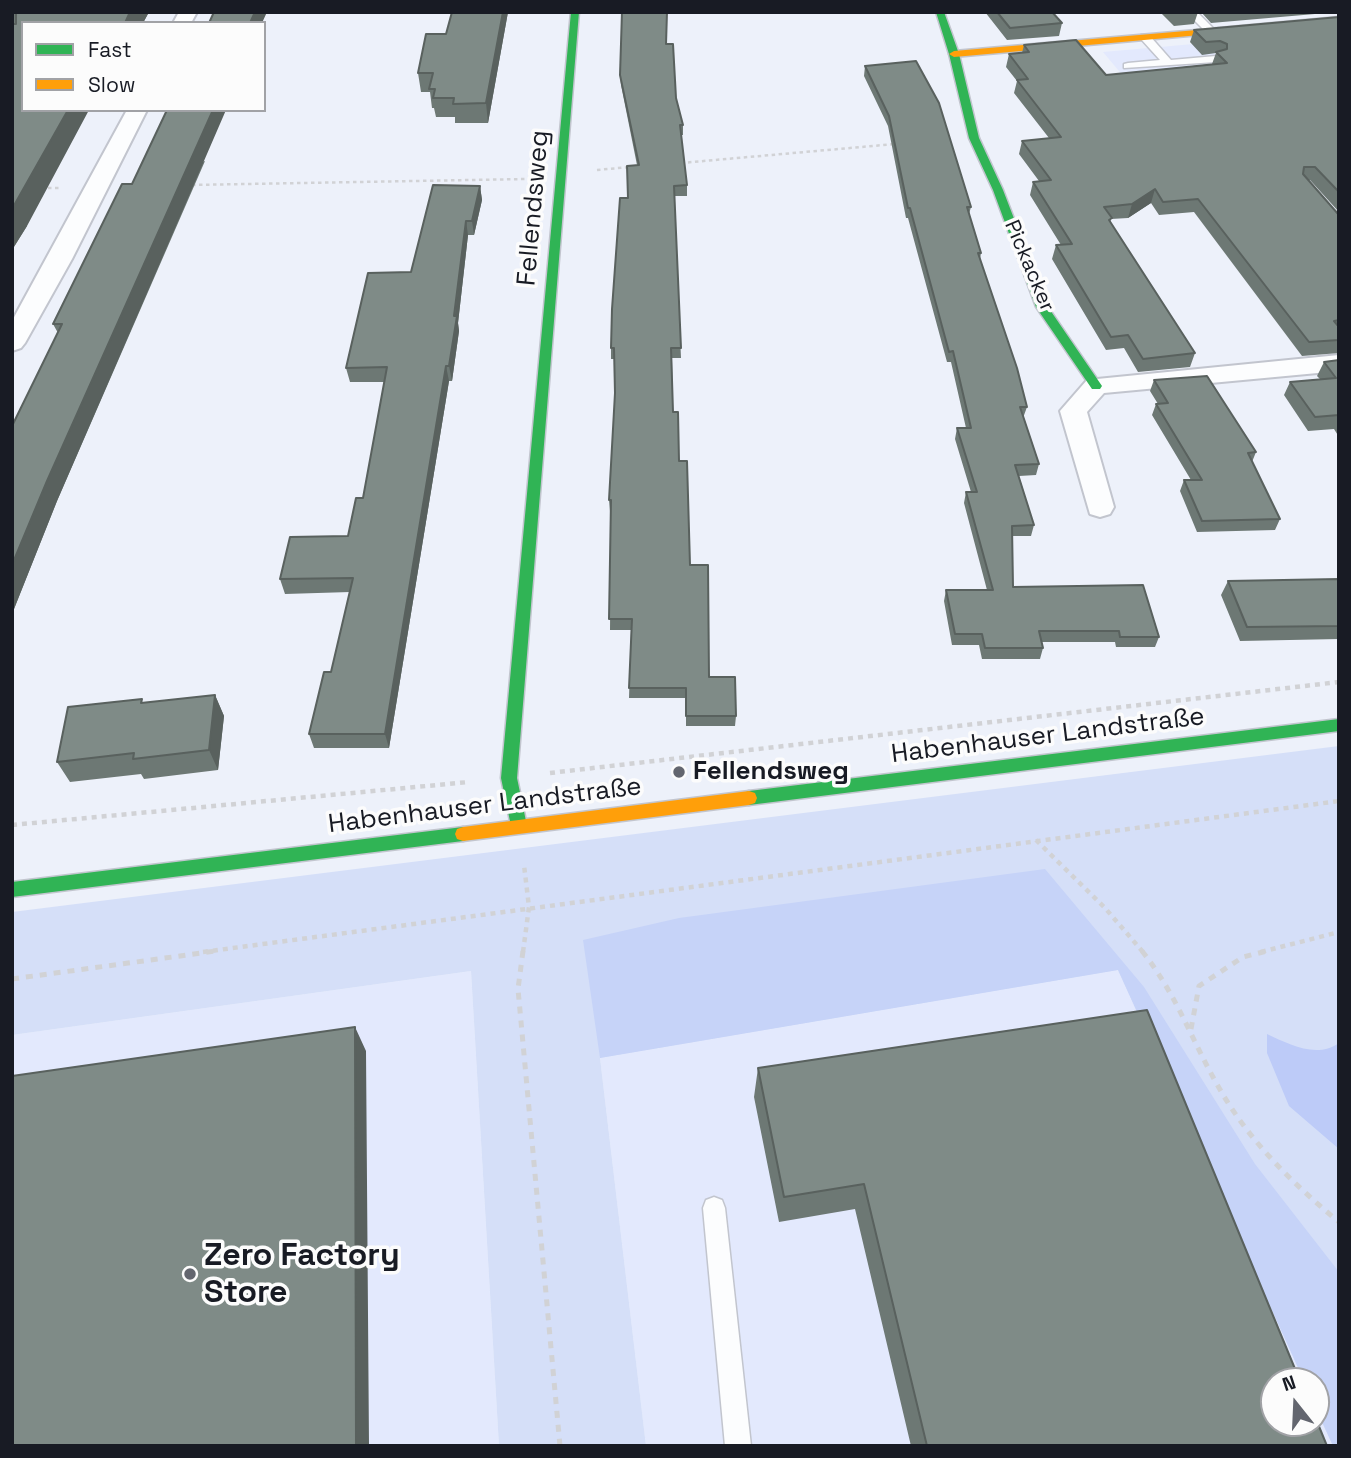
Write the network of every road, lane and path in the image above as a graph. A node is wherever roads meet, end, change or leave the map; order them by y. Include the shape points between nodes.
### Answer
1 (575, 12) edge
2 (940, 12) edge
3 (1191, 12) edge
4 (1339, 20) edge
5 (1210, 31) junction
6 (1145, 37) junction
7 (954, 54) junction
8 (1216, 59) edge
9 (1168, 63) junction
10 (1128, 66) dead end
11 (136, 112) edge
12 (905, 144) edge
13 (671, 163) edge
14 (630, 167) edge
15 (561, 176) junction
16 (51, 183) dead end
17 (180, 185) edge
18 (36, 188) edge
19 (12, 343) edge
20 (1339, 363) edge
21 (1096, 386) junction
22 (1100, 507) dead end
23 (1339, 682) edge
24 (1339, 725) edge
25 (509, 778) junction
26 (1339, 801) edge
27 (12, 825) edge
28 (519, 826) junction
29 (1035, 840) junction
30 (12, 890) edge
31 (529, 907) junction
32 (1339, 932) edge
33 (12, 979) edge
34 (1190, 1031) junction
35 (714, 1208) dead end
36 (1339, 1222) edge
37 (560, 1446) edge
38 (738, 1446) edge

1 - 15 street, Fellendsweg
2 - 7 street, Pickacker
3 - 5 lane
4 - 5 street
5 - 6 street
6 - 7 street
6 - 9 lane
7 - 21 street, Pickacker via 974,138 1042,306
8 - 9 lane
9 - 10 lane
11 - 19 street
12 - 13 path
14 - 15 path
15 - 17 path
15 - 25 street, Fellendsweg
16 - 18 path via 60,188
20 - 21 street
21 - 22 street via 1073,411
23 - 25 path
24 - 28 street, Habenhauser Landstraße
25 - 27 path
25 - 28 street, Fellendsweg
26 - 29 path
28 - 30 street, Habenhauser Landstraße
29 - 31 path
29 - 34 path via 1108,908 1166,983
31 - 33 path
31 - 37 path via 518,989
32 - 34 path via 1243,957 1232,964 1199,986
34 - 36 path via 1218,1088 1254,1140 1309,1198
35 - 38 lane

